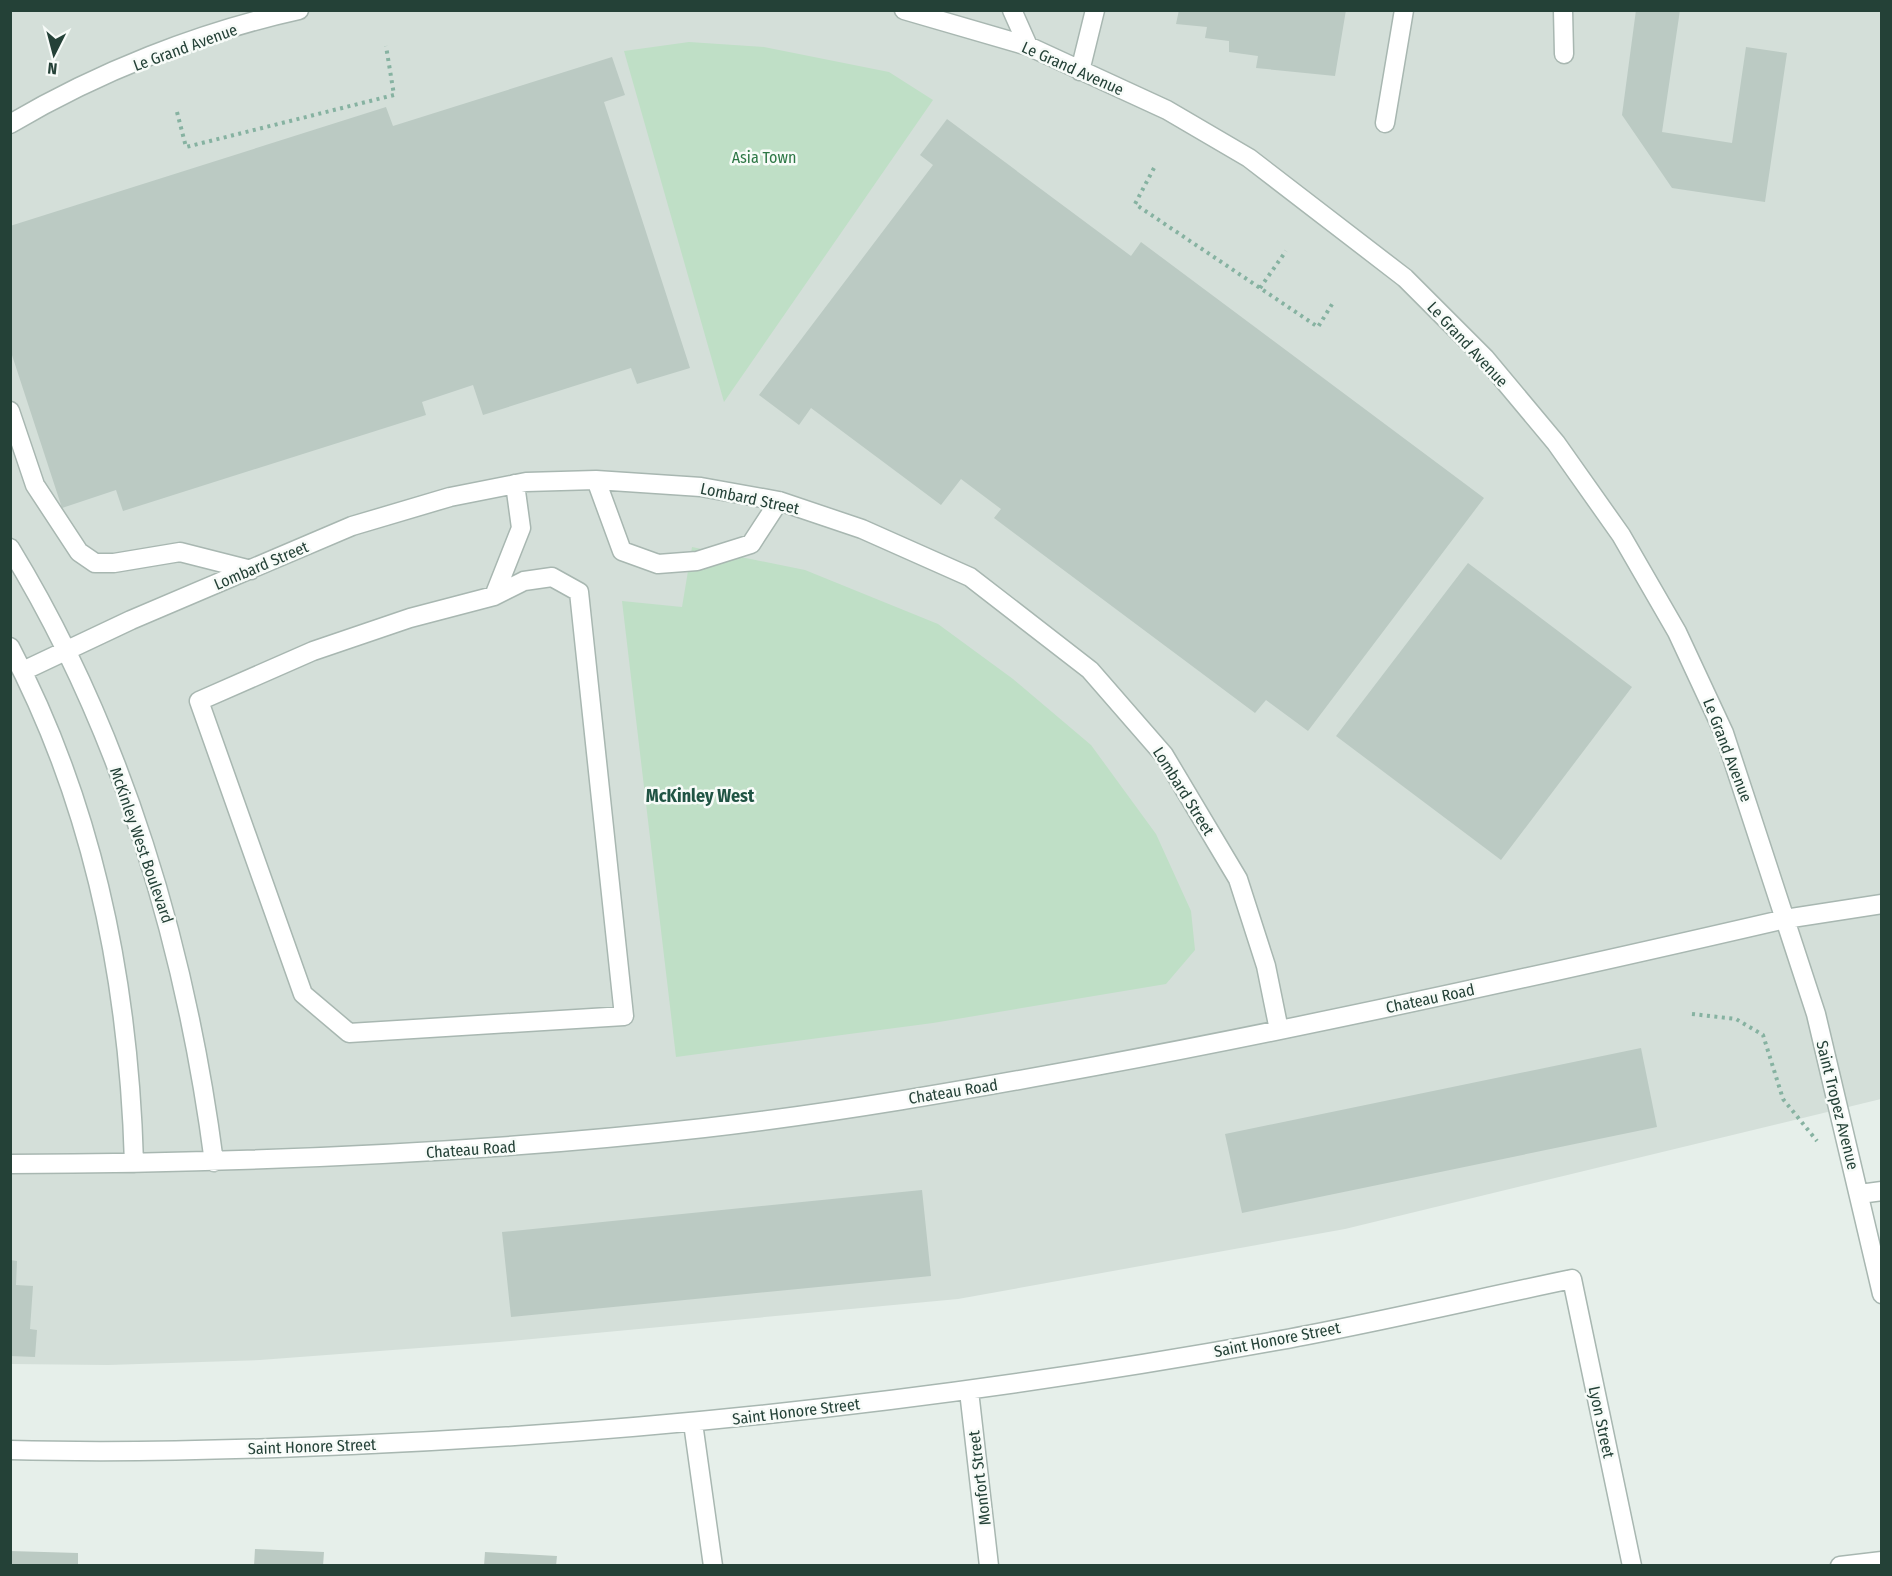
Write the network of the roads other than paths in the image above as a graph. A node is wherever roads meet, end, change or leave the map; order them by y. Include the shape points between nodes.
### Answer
1 (299, 10) edge
2 (904, 10) edge
3 (1012, 10) edge
4 (1095, 10) edge
5 (1404, 10) edge
6 (1563, 10) edge
7 (280, 13) edge
8 (1028, 46) junction
9 (1564, 54) dead end
10 (1080, 70) junction
11 (1385, 123) dead end
12 (10, 124) edge
13 (10, 411) edge
14 (596, 480) junction
15 (515, 484) junction
16 (779, 501) junction
17 (10, 548) edge
18 (251, 570) junction
19 (494, 596) junction
20 (10, 648) edge
21 (66, 651) junction
22 (23, 671) junction
23 (1881, 904) edge
24 (1785, 919) junction
25 (1279, 1030) junction
26 (213, 1162) junction
27 (135, 1163) junction
28 (10, 1164) edge
29 (1881, 1191) edge
30 (1860, 1194) junction
31 (1572, 1279) joint
32 (1881, 1294) edge
33 (969, 1391) junction
34 (693, 1423) junction
35 (10, 1450) edge
36 (1881, 1561) edge
37 (713, 1566) edge
38 (989, 1566) edge
39 (1632, 1566) edge
40 (1840, 1566) edge

1 - 7 street, Le Grand Avenue
2 - 8 street, Le Grand Avenue
3 - 8 street
4 - 10 street
5 - 11 street
6 - 9 street
7 - 12 street, Le Grand Avenue via 164,51
8 - 10 street, Le Grand Avenue
10 - 24 street, Le Grand Avenue via 1167,110 1249,158 1405,278 1485,358 1556,443 1621,535 1677,632 1724,733
13 - 18 street via 35,485 79,552 95,563 180,552
14 - 15 street, Lombard Street
14 - 16 street, Lombard Street via 701,487
14 - 16 street via 622,551 658,564 697,561 751,544
15 - 18 street, Lombard Street via 450,497 352,526
15 - 19 street via 521,528
16 - 25 street, Lombard Street via 862,529 970,577 1090,670 1164,755 1238,879 1266,966
17 - 21 street, McKinley West Boulevard
18 - 21 street, Lombard Street
19 - 19 street via 524,581 552,577 579,592 624,1016 349,1033 303,994 198,701 324,648 410,618
20 - 22 street
21 - 22 street, Lombard Street
21 - 26 street, McKinley West Boulevard via 126,791 172,936 204,1086
22 - 27 street via 65,771 98,874 120,980 132,1088
23 - 24 street, Chateau Road
24 - 25 street, Chateau Road
24 - 30 street, Saint Tropez Avenue via 1816,1014
25 - 26 street, Chateau Road via 960,1091 706,1128 482,1149
26 - 27 street, Chateau Road
27 - 28 street, Chateau Road
29 - 30 street
30 - 32 street, Saint Tropez Avenue
31 - 33 street, Saint Honore Street via 1272,1342
31 - 39 street, Lyon Street
33 - 34 street, Saint Honore Street
33 - 38 street, Monfort Street
34 - 35 street, Saint Honore Street via 473,1440 276,1448
34 - 37 street
36 - 40 street

